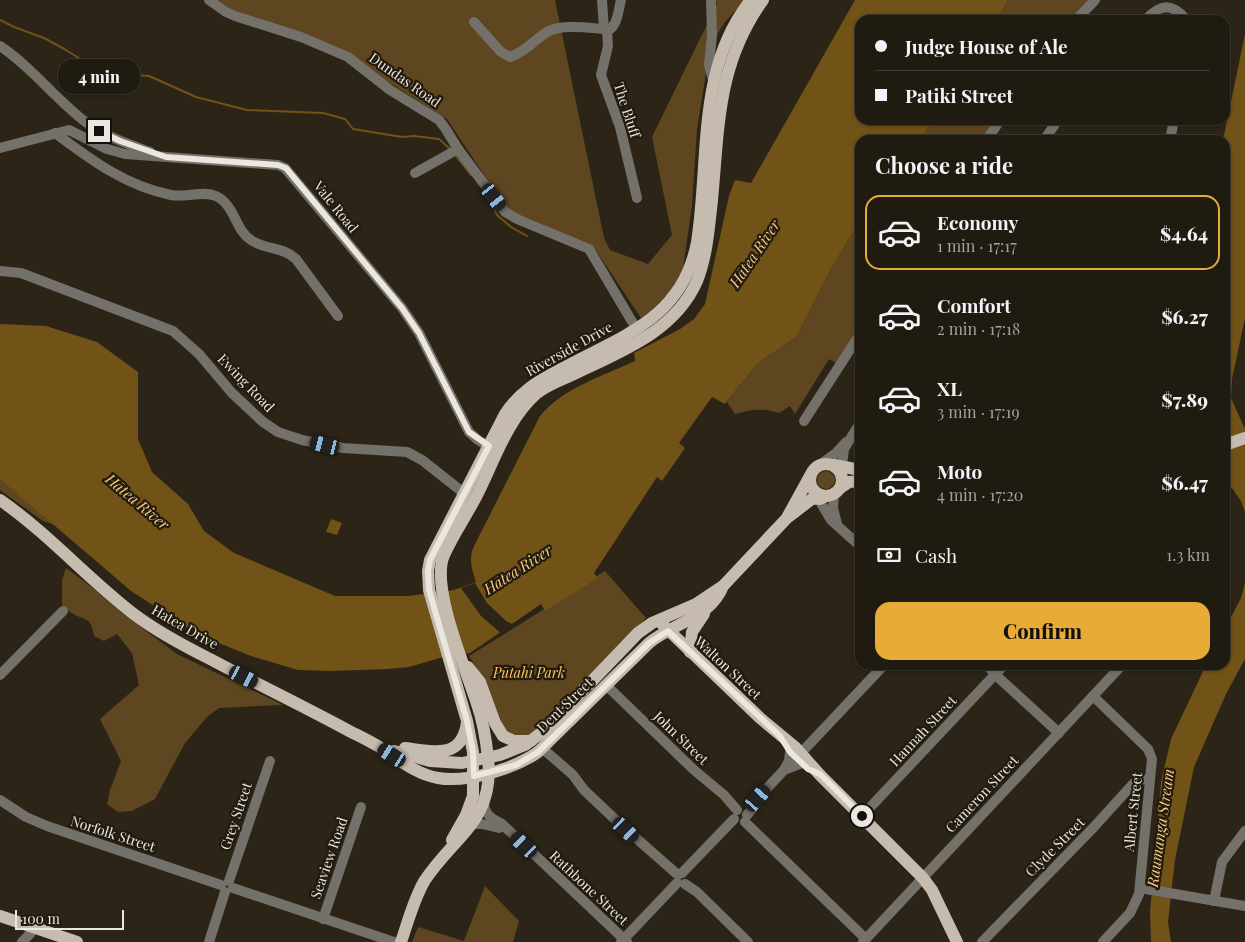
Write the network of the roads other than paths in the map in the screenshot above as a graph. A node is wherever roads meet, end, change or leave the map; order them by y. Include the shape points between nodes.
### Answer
1 (209, 0) edge
2 (602, 0) edge
3 (620, 0) edge
4 (711, 0) edge
5 (751, 0) edge
6 (763, 0) edge
7 (1095, 0) edge
8 (1168, 4) edge
9 (1081, 15) edge
10 (1151, 15) edge
11 (1181, 15) edge
12 (474, 22) dead end
13 (606, 30) junction
14 (0, 46) edge
15 (719, 83) junction
16 (55, 133) junction
17 (0, 148) edge
18 (458, 150) junction
19 (166, 157) junction
20 (414, 173) dead end
21 (637, 198) dead end
22 (0, 271) edge
23 (338, 316) dead end
24 (640, 334) junction
25 (855, 342) edge
26 (804, 421) dead end
27 (855, 430) edge
28 (1245, 438) edge
29 (848, 440) junction
30 (1230, 443) edge
31 (494, 449) junction
32 (834, 467) junction
33 (855, 469) edge
34 (810, 476) junction
35 (855, 481) edge
36 (828, 494) junction
37 (470, 496) junction
38 (0, 500) edge
39 (786, 518) junction
40 (837, 524) junction
41 (855, 541) edge
42 (723, 586) junction
43 (710, 606) junction
44 (63, 611) dead end
45 (658, 620) junction
46 (668, 631) junction
47 (690, 652) junction
48 (458, 661) junction
49 (879, 670) edge
50 (992, 670) edge
51 (1000, 670) edge
52 (1117, 670) edge
53 (996, 674) junction
54 (0, 675) edge
55 (606, 685) junction
56 (1093, 696) junction
57 (467, 721) junction
58 (1059, 733) junction
59 (536, 744) junction
60 (377, 746) junction
61 (798, 756) junction
62 (488, 758) junction
63 (270, 761) dead end
64 (474, 761) junction
65 (489, 773) junction
66 (474, 776) junction
67 (1150, 780) junction
68 (488, 786) junction
69 (0, 800) edge
70 (484, 804) junction
71 (361, 807) dead end
72 (741, 816) junction
73 (862, 816) junction
74 (473, 824) junction
75 (1245, 832) edge
76 (511, 834) junction
77 (446, 851) junction
78 (682, 878) junction
79 (923, 878) junction
80 (227, 887) junction
81 (1140, 888) junction
82 (1214, 901) junction
83 (1245, 906) edge
84 (0, 916) edge
85 (323, 919) junction
86 (33, 927) junction
87 (624, 941) edge
88 (865, 941) edge
89 (22, 942) edge
90 (78, 942) edge
91 (208, 942) edge
92 (394, 942) edge
93 (401, 942) edge
94 (748, 942) edge
95 (957, 942) edge
96 (982, 942) edge
97 (1102, 942) edge

1 - 18 street, Dundas Road via 235,16 301,37 348,57 390,90 439,120
2 - 13 street, The Bluff
3 - 13 street via 614,26
4 - 15 street via 709,65
5 - 15 main road, Riverside Drive via 739,14 722,50
6 - 15 main road, Riverside Drive via 740,37
7 - 9 street
8 - 10 street
8 - 11 street
12 - 13 street via 501,52 510,57 522,53 550,31 560,28
13 - 21 street, The Bluff via 608,46 601,75 620,127
14 - 19 street via 20,60 92,126 120,141
15 - 24 main road, Riverside Drive via 708,114 699,228 692,263 679,289
16 - 17 street, Vale Road
16 - 19 street, Vale Road via 69,130 107,149 125,154
16 - 23 street via 130,182 173,196 215,195 230,209 252,241 282,249 296,259
18 - 20 street
18 - 24 street, Dundas Road via 505,212 589,249
19 - 31 street, Vale Road via 286,168 402,308 419,333 469,432
22 - 37 street, Ewing Road via 21,273 173,332 199,354 238,399 278,432 343,448 407,452
24 - 31 main road, Riverside Drive via 528,388 506,414
25 - 26 street
27 - 29 street
28 - 30 main road
29 - 32 street
29 - 32 street via 836,453
31 - 37 main road, Riverside Drive
32 - 33 main road
32 - 34 main road via 814,469
32 - 36 main road via 842,480
34 - 36 main road via 811,487
34 - 39 main road, Dent Street
35 - 36 main road, Dent Street
36 - 39 main road, Dent Street via 813,498
36 - 40 street
36 - 40 street via 828,516
37 - 48 main road, Riverside Drive via 430,560 428,571
38 - 60 main road, Hatea Drive via 30,522 136,616 177,642
39 - 42 main road, Dent Street
40 - 41 street
42 - 43 main road, Dent Street
42 - 45 main road, Dent Street via 696,604
43 - 46 main road, Dent Street
43 - 47 main road via 692,632
44 - 54 street
45 - 46 main road, Walton Street
45 - 59 main road, Dent Street via 638,634 545,730
46 - 47 main road, Walton Street
46 - 55 main road, Dent Street via 649,643
47 - 61 main road, Walton Street
48 - 57 main road, Riverside Drive
48 - 59 main road via 480,682 495,723 504,736
48 - 62 main road, Riverside Drive via 482,721
49 - 61 street
50 - 53 street
51 - 53 street, Hannah Street
52 - 56 street, Cameron Street
53 - 58 street
53 - 73 street, Hannah Street
55 - 59 main road, Dent Street
55 - 72 street, John Street via 724,795
56 - 58 street, Cameron Street
56 - 67 street, Albert Street via 1151,754
57 - 60 main road via 460,742 445,751
57 - 64 main road, Riverside Drive
58 - 79 street, Cameron Street
59 - 62 main road, Dent Street
59 - 65 main road, Dent Street via 526,760
59 - 68 main road via 537,758 526,768
59 - 78 street
60 - 64 main road, Hatea Drive via 430,761 454,764
60 - 66 main road, Hatea Drive via 415,770 433,777
61 - 72 street via 758,798 752,800
61 - 73 main road, Walton Street via 808,769 820,774
62 - 64 main road, Dent Street
62 - 65 main road, Riverside Drive
63 - 80 street, Grey Street
64 - 66 main road, Riverside Drive
65 - 66 main road, Dent Street
65 - 68 main road
66 - 77 main road via 471,802
67 - 81 street, Albert Street
67 - 96 street, Clyde Street via 1140,779 1133,784
68 - 70 main road
69 - 80 street, Norfolk Street via 35,822
70 - 74 main road
70 - 76 street, Rathbone Street via 488,816
71 - 85 street, Seaview Road
72 - 78 street
72 - 88 street, John Street
73 - 79 main road, Walton Street
74 - 76 street, Rathbone Street via 492,825
74 - 77 main road
75 - 82 street via 1222,862
76 - 87 street, Rathbone Street
77 - 93 main road via 423,884
78 - 87 street
78 - 94 street
79 - 88 street, Cameron Street
79 - 95 main road, Walton Street
80 - 85 street, Norfolk Street
80 - 91 street, Grey Street
81 - 82 street
81 - 97 street, Albert Street via 1130,913
82 - 83 street
84 - 86 main road
85 - 92 street, Norfolk Street
86 - 89 street
86 - 90 main road

